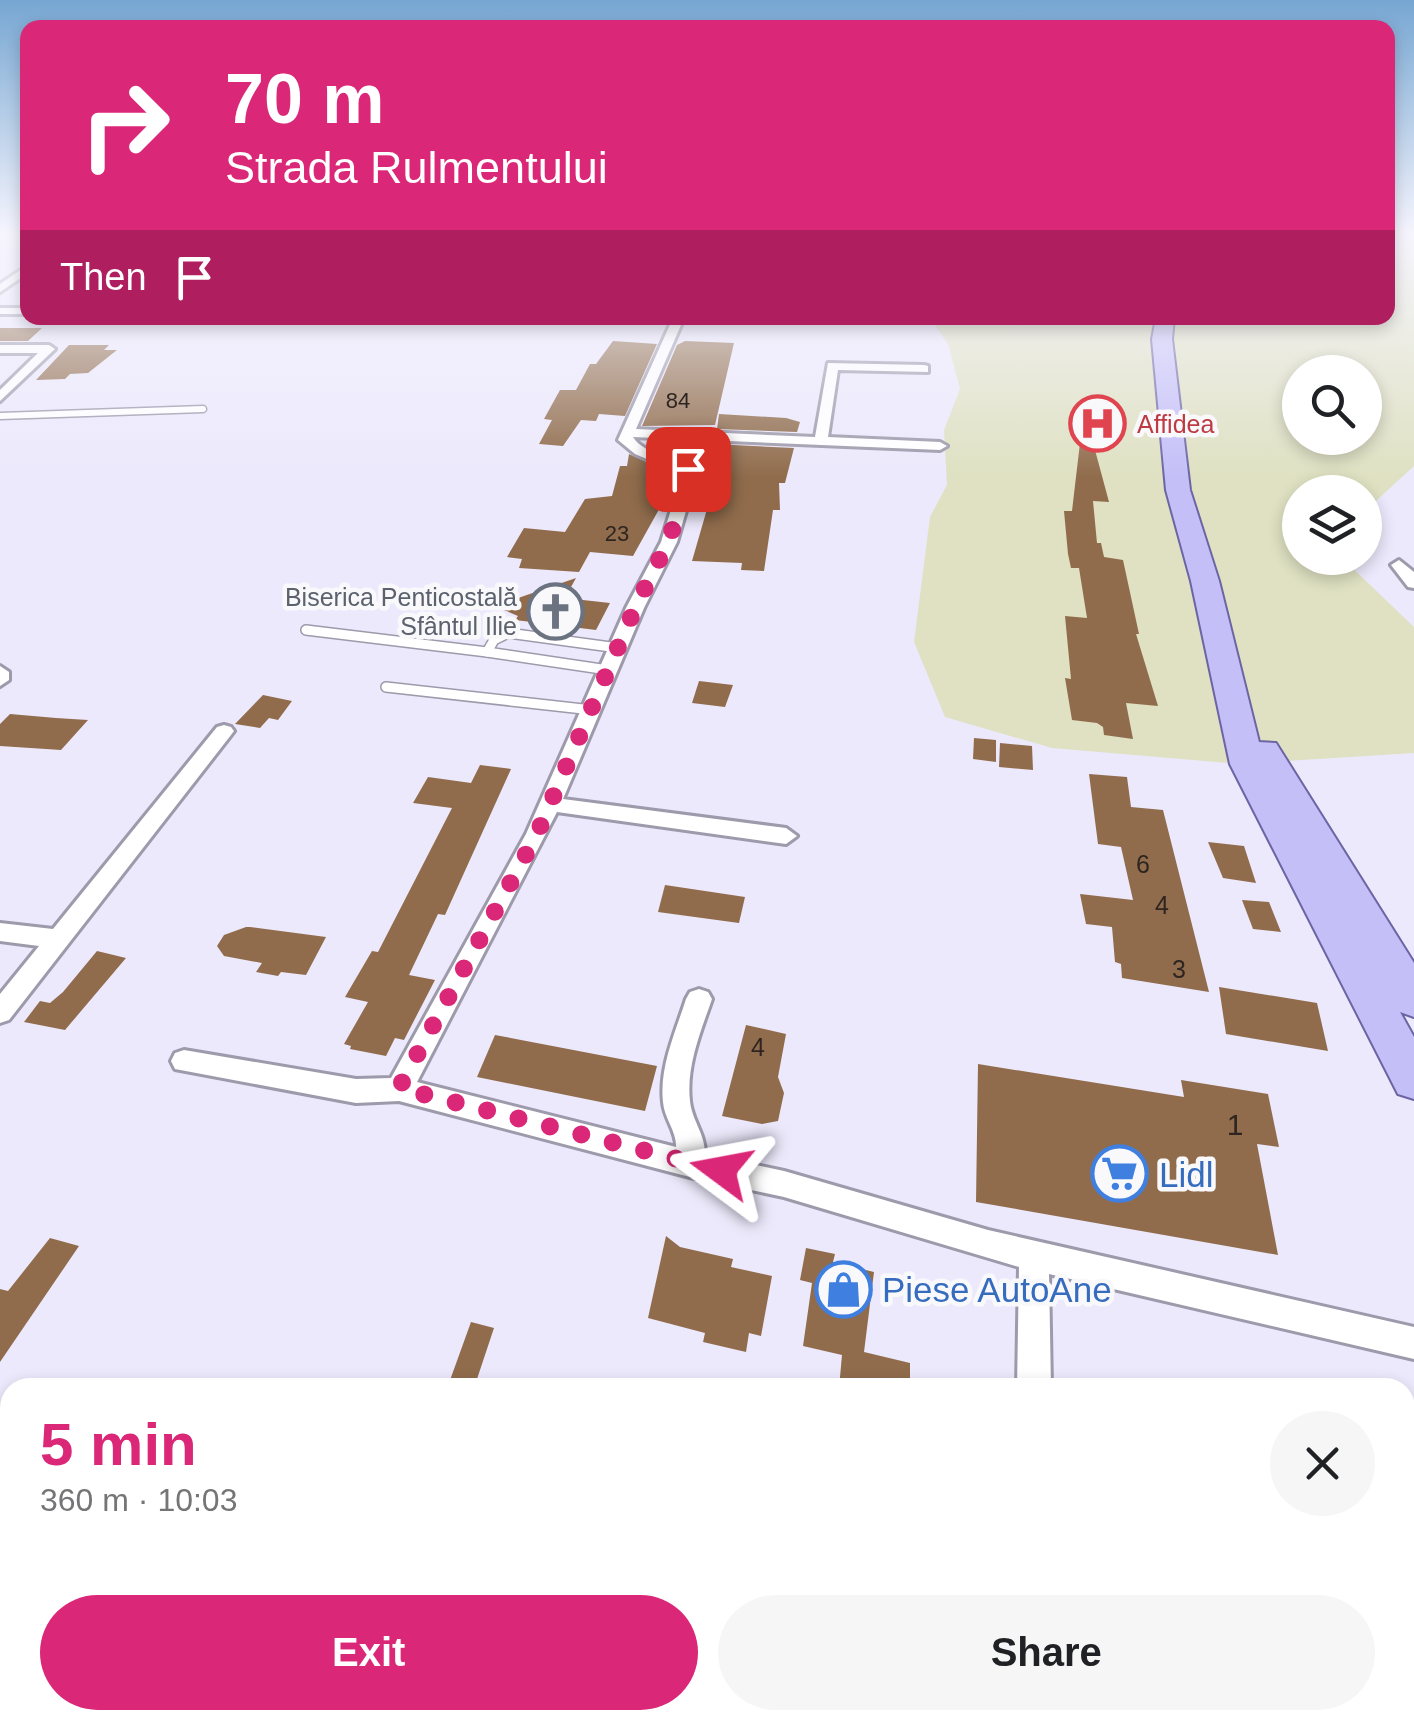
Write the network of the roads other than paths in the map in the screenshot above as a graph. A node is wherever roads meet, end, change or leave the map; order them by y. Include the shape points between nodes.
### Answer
1 (675, 325) edge
2 (1164, 325) edge
3 (0, 348) edge
4 (924, 369) dead end
5 (0, 397) edge
6 (203, 409) dead end
7 (0, 416) edge
8 (627, 433) junction
9 (821, 441) junction
10 (940, 446) dead end
11 (1399, 565) dead end
12 (1414, 582) edge
13 (306, 630) dead end
14 (618, 648) junction
15 (487, 652) junction
16 (608, 670) junction
17 (0, 672) edge
18 (0, 680) edge
19 (386, 687) dead end
20 (592, 710) junction
21 (1239, 717) junction
22 (224, 732) dead end
23 (549, 804) junction
24 (786, 836) dead end
25 (0, 932) edge
26 (58, 939) junction
27 (1408, 984) edge
28 (699, 999) dead end
29 (0, 1013) edge
30 (184, 1061) dead end
31 (1411, 1074) edge
32 (399, 1088) junction
33 (690, 1164) junction
34 (1034, 1256) junction
35 (1414, 1343) edge
36 (1034, 1378) edge

1 - 8 street
2 - 21 main road via 1178,490
3 - 5 street via 49,349
4 - 9 street via 832,366
6 - 7 lane
8 - 9 street
8 - 14 street via 633,448 683,465 691,477
9 - 10 street
11 - 12 street
13 - 15 lane
14 - 15 lane via 508,633
14 - 16 street
15 - 16 lane
16 - 20 street
17 - 18 street
19 - 20 lane
20 - 23 street
21 - 27 main road via 1276,766
21 - 31 main road via 1247,764
22 - 26 street
23 - 24 street
23 - 32 street
25 - 26 street
26 - 29 street
28 - 33 street via 674,1080 680,1124 691,1137
30 - 32 street via 356,1092
32 - 33 street
33 - 34 street
34 - 35 street
34 - 36 street

